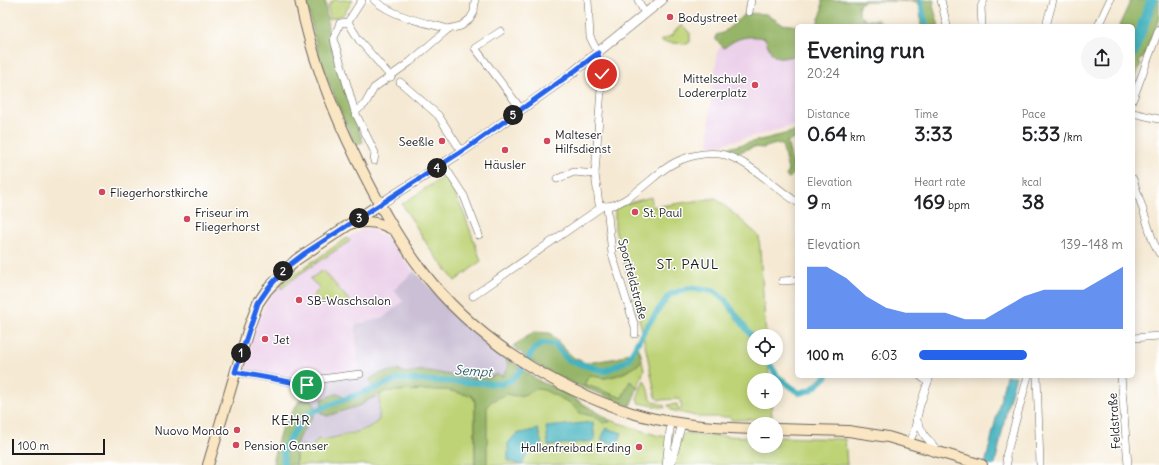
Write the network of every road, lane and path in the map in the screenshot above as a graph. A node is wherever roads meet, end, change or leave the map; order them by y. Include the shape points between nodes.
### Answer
1 (362, 0) edge
2 (374, 0) edge
3 (475, 0) edge
4 (588, 0) edge
5 (638, 0) edge
6 (662, 0) edge
7 (751, 0) edge
8 (941, 0) edge
9 (984, 0) edge
10 (1053, 0) edge
11 (1110, 0) edge
12 (300, 1) edge
13 (749, 12) dead end
14 (645, 14) junction
15 (348, 22) junction
16 (947, 24) edge
17 (982, 24) edge
18 (1047, 24) edge
19 (1099, 24) edge
20 (448, 29) junction
21 (1159, 29) edge
22 (501, 31) dead end
23 (598, 53) junction
24 (392, 76) junction
25 (400, 82) dead end
26 (1135, 94) edge
27 (521, 109) junction
28 (355, 112) junction
29 (1135, 113) edge
30 (1159, 119) edge
31 (462, 152) junction
32 (374, 161) dead end
33 (443, 164) junction
34 (595, 174) junction
35 (557, 179) dead end
36 (1135, 185) edge
37 (795, 201) edge
38 (380, 204) junction
39 (605, 206) junction
40 (350, 224) junction
41 (393, 230) junction
42 (479, 235) dead end
43 (1159, 254) edge
44 (795, 280) edge
45 (782, 281) dead end
46 (473, 296) dead end
47 (635, 334) dead end
48 (1159, 336) edge
49 (1135, 338) edge
50 (235, 372) junction
51 (360, 374) dead end
52 (1027, 378) edge
53 (1037, 378) edge
54 (1121, 378) edge
55 (929, 379) edge
56 (654, 418) junction
57 (916, 420) junction
58 (671, 421) junction
59 (682, 423) junction
60 (747, 428) edge
61 (783, 429) edge
62 (670, 436) junction
63 (909, 442) junction
64 (938, 451) junction
65 (979, 464) edge
66 (208, 465) edge
67 (666, 465) edge
68 (671, 465) edge
69 (1007, 465) edge
70 (1040, 465) edge
71 (1128, 465) edge

1 - 15 street
2 - 20 street via 387,9
3 - 20 street via 474,12 470,19 461,26
4 - 23 street via 590,37
5 - 14 street
6 - 14 street
7 - 13 street
8 - 16 street
9 - 17 street via 981,7
10 - 18 street
11 - 19 street
12 - 38 main road via 314,55 340,125
14 - 23 street
15 - 24 street via 359,40
15 - 28 street via 340,24 334,38
20 - 24 street
21 - 26 street
22 - 27 street via 475,48
23 - 27 street
23 - 34 street via 602,74
24 - 28 street via 374,88 365,104
25 - 31 street via 438,115
27 - 31 street
28 - 32 street via 375,152
29 - 30 street
31 - 33 street
33 - 38 street
33 - 42 street via 464,196
34 - 35 street via 574,172
34 - 39 street via 599,204
36 - 43 street
37 - 39 street via 740,162 717,154 702,154 668,166 638,192
38 - 40 main road
38 - 41 main road
39 - 46 street
39 - 47 street, Sportfeldstraße via 612,254 635,326
40 - 41 main road via 367,221 384,224
40 - 50 main road via 296,260 269,287 253,316
41 - 56 main road via 422,270 454,306 488,336 521,360 600,402
44 - 45 street
48 - 49 street
50 - 51 street via 307,385 321,379
50 - 66 main road
52 - 69 street via 1006,456
53 - 70 street
54 - 71 street, Feldstraße
55 - 57 street
56 - 58 main road
56 - 62 street via 662,423
57 - 63 street
57 - 64 street
58 - 59 main road
58 - 62 street
59 - 60 main road
59 - 68 street
61 - 63 main road via 848,431
62 - 67 street
63 - 64 main road
64 - 65 main road

